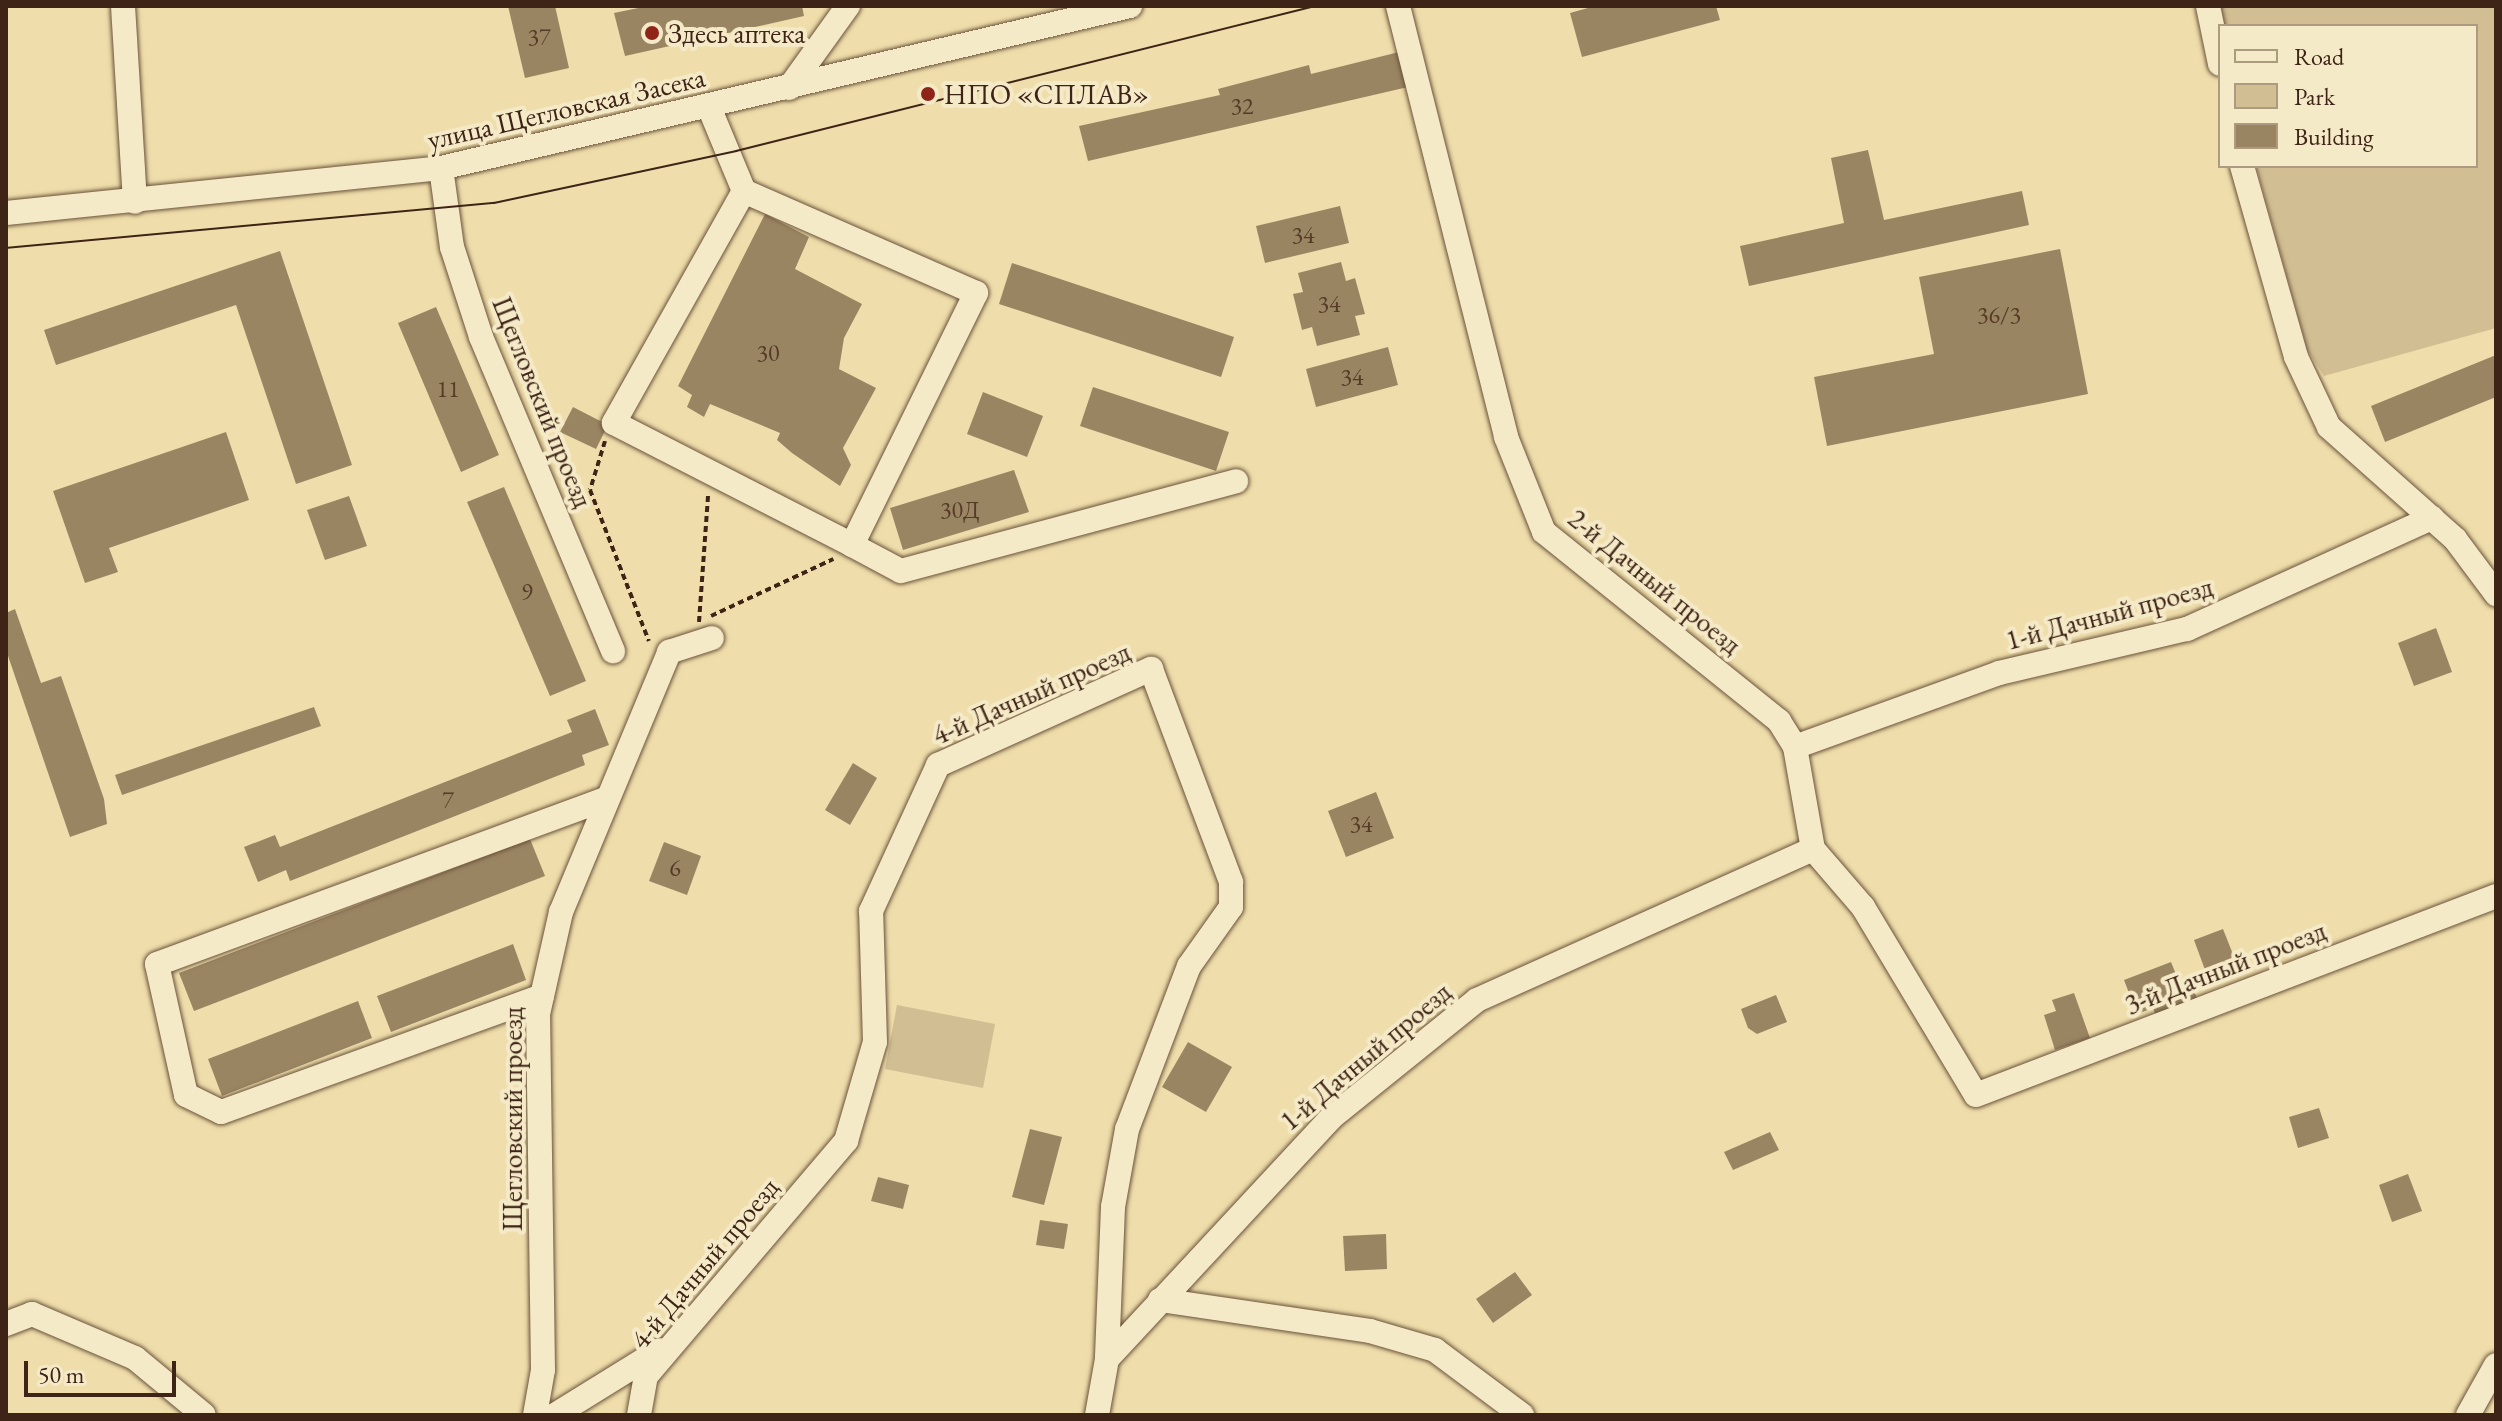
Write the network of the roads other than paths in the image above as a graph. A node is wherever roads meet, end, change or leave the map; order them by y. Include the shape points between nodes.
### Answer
1 (123, 6) edge
2 (848, 6) edge
3 (1130, 6) edge
4 (1398, 6) edge
5 (2208, 6) edge
6 (2218, 54) edge
7 (789, 88) junction
8 (709, 107) junction
9 (441, 168) junction
10 (2243, 168) edge
11 (744, 191) junction
12 (135, 202) junction
13 (6, 213) edge
14 (1236, 481) dead end
15 (2432, 518) junction
16 (852, 545) junction
17 (2496, 594) edge
18 (705, 630) road end
19 (613, 651) dead end
20 (1795, 747) junction
21 (605, 799) junction
22 (1813, 849) junction
23 (2496, 896) edge
24 (542, 996) junction
25 (1160, 1300) junction
26 (6, 1324) edge
27 (676, 1340) junction
28 (1107, 1359) junction
29 (2496, 1365) edge
30 (204, 1415) edge
31 (535, 1415) edge
32 (555, 1415) edge
33 (639, 1415) edge
34 (1097, 1415) edge
35 (1522, 1415) edge
36 (2468, 1415) edge

1 - 12 street
2 - 7 street
3 - 7 street, улица Щегловская Засека
4 - 20 street, 2-й Дачный проезд via 1506,437 1544,532 1779,721
5 - 6 street
7 - 8 street, улица Щегловская Засека
8 - 9 street, улица Щегловская Засека
8 - 11 street
9 - 12 street, улица Щегловская Засека
9 - 19 street, Щегловский проезд via 452,247 481,337
10 - 15 street via 2296,357 2329,427
11 - 16 street via 614,423
11 - 16 street via 976,293
12 - 13 street, улица Щегловская Засека
14 - 16 street via 901,571
15 - 17 street
15 - 20 street, 1-й Дачный проезд via 2187,629 1999,673
18 - 21 street, Щегловский проезд via 669,652
20 - 22 street, 2-й Дачный проезд
21 - 24 street, Щегловский проезд via 561,912
21 - 24 street via 157,964 166,1030 186,1095 221,1112
22 - 23 street, 3-й Дачный проезд via 1863,907 1976,1095
22 - 25 street, 1-й Дачный проезд via 1477,1000 1332,1117
24 - 31 street, Щегловский проезд via 543,1370
25 - 28 street, 1-й Дачный проезд
25 - 35 street via 1370,1331 1435,1350
26 - 30 street via 32,1314 135,1358
27 - 28 street, 4-й Дачный проезд via 846,1141 875,1042 871,911 938,765 1151,669 1231,882 1231,907 1189,966 1127,1129 1113,1207
27 - 32 street
27 - 33 street, 4-й Дачный проезд via 646,1376
28 - 34 street, 4-й Дачный проезд
29 - 36 street

